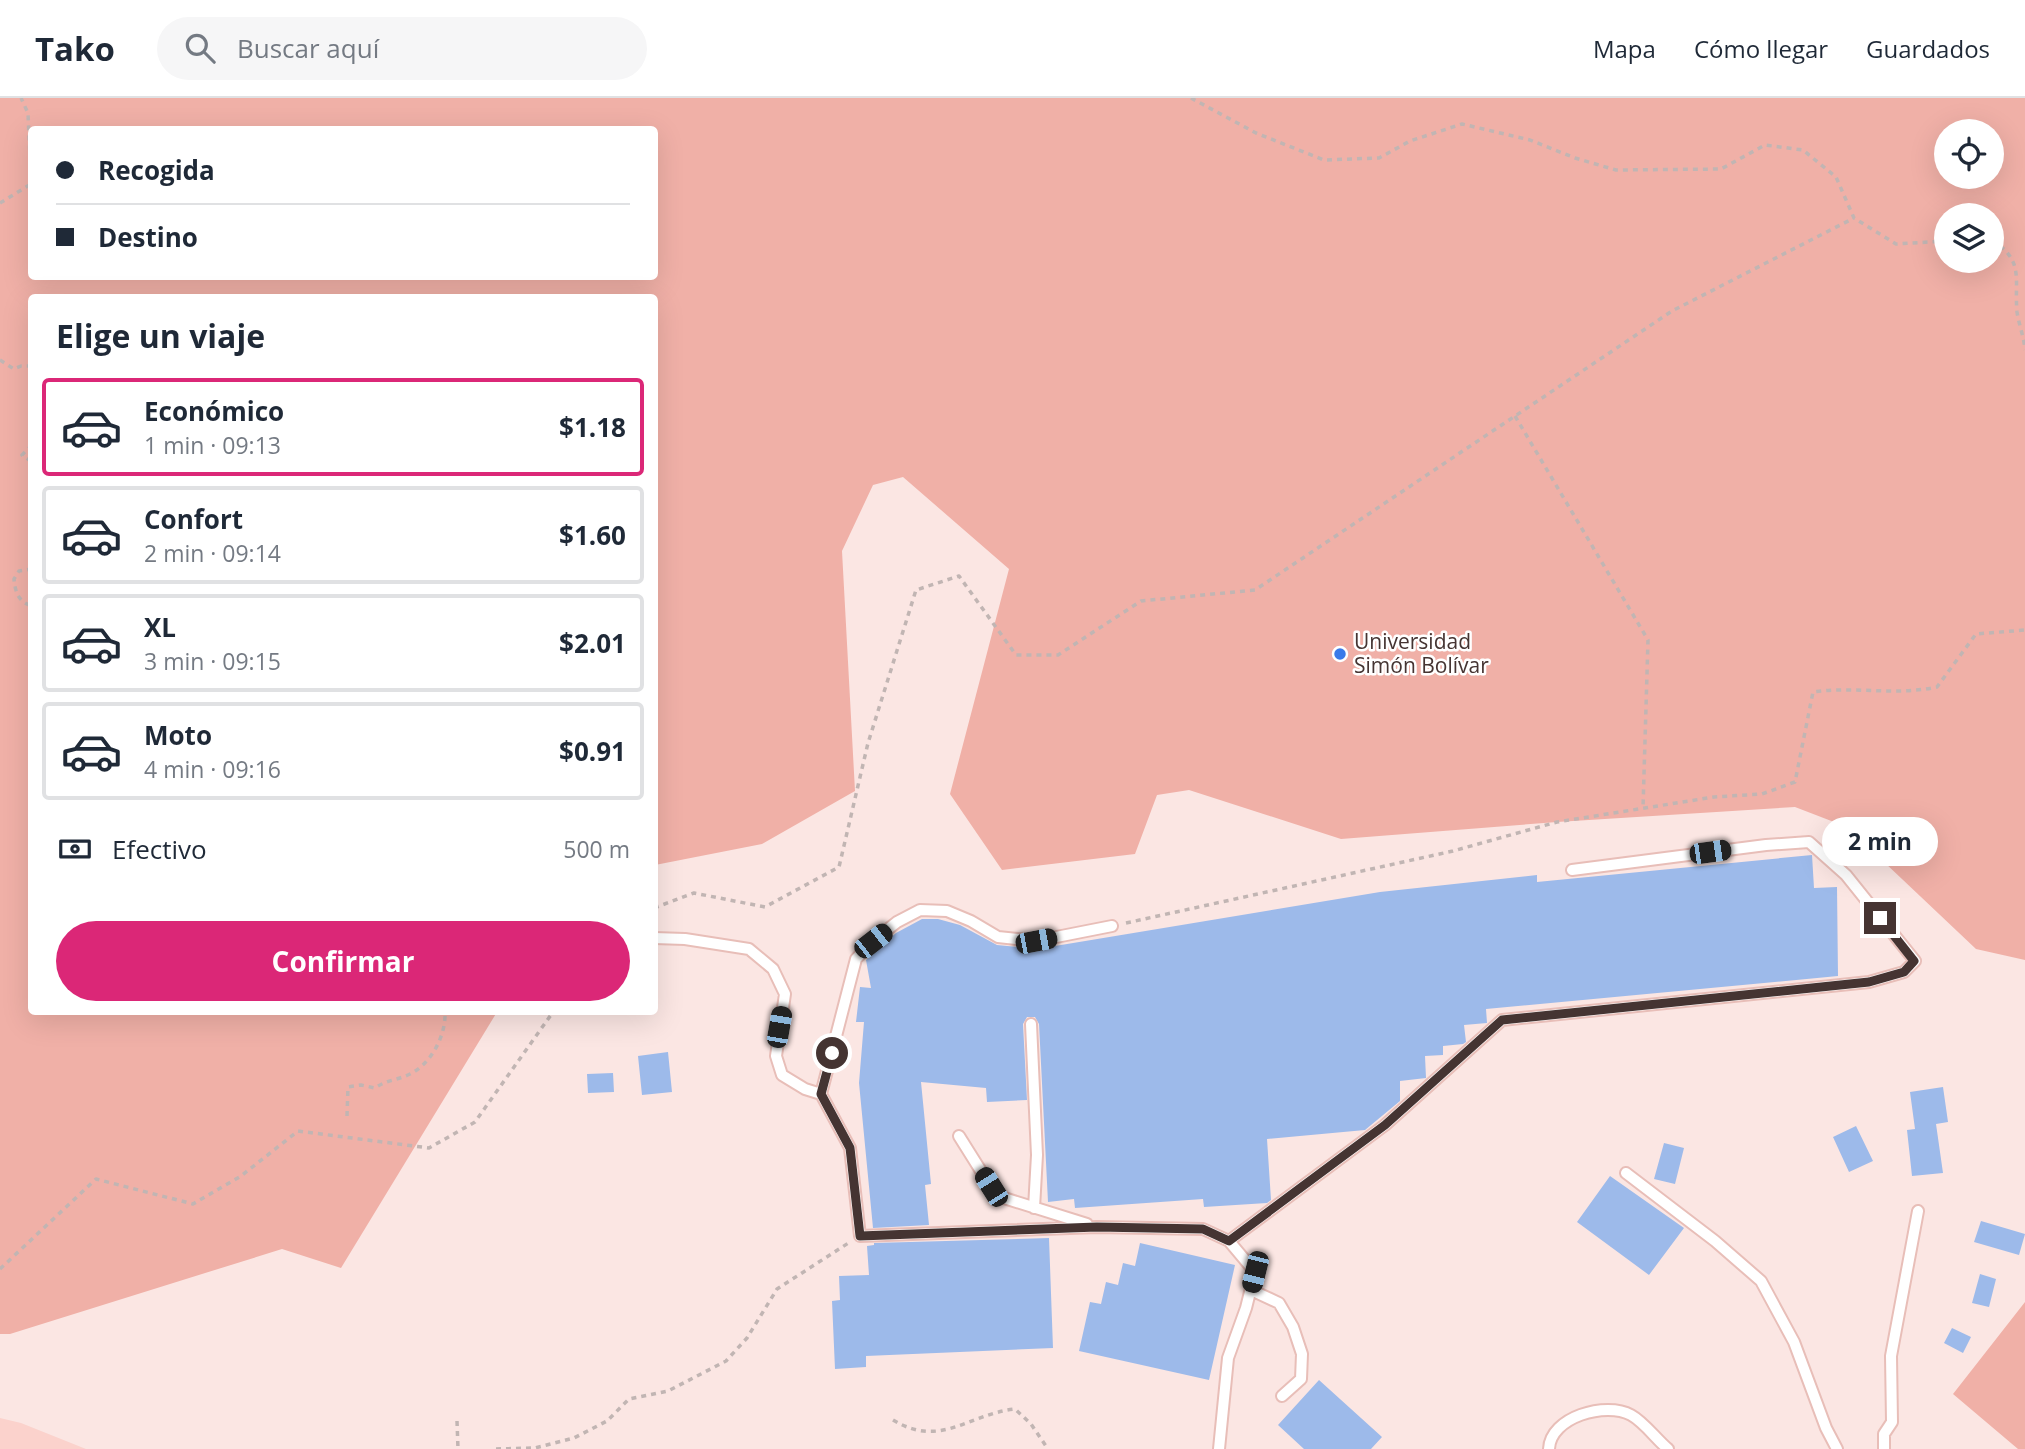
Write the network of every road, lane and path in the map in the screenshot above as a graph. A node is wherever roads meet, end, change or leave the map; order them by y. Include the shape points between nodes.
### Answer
1 (21, 98) edge
2 (1191, 98) edge
3 (29, 126) edge
4 (28, 186) edge
5 (0, 203) edge
6 (1854, 218) junction
7 (1934, 241) edge
8 (2004, 248) edge
9 (2025, 350) edge
10 (0, 360) edge
11 (28, 366) edge
12 (1516, 416) junction
13 (28, 570) edge
14 (28, 605) edge
15 (2025, 629) edge
16 (1643, 808) junction
17 (1572, 870) dead end
18 (658, 906) edge
19 (1112, 926) joint
20 (658, 938) edge
21 (445, 1015) edge
22 (551, 1015) edge
23 (1031, 1024) dead end
24 (821, 1094) junction
25 (347, 1116) dead end
26 (959, 1136) dead end
27 (1626, 1173) dead end
28 (1034, 1208) junction
29 (1918, 1211) dead end
30 (1097, 1227) junction
31 (860, 1236) junction
32 (1229, 1241) junction
33 (0, 1269) edge
34 (1251, 1290) junction
35 (1282, 1396) dead end
36 (893, 1420) dead end
37 (457, 1421) dead end
38 (1222, 1427) junction
39 (458, 1449) edge
40 (496, 1449) edge
41 (1048, 1449) edge
42 (1219, 1449) edge
43 (1230, 1449) edge
44 (1549, 1449) edge
45 (1668, 1449) edge
46 (1837, 1449) edge
47 (1884, 1449) edge

1 - 3 path
2 - 6 path via 1256,133 1324,160 1380,158 1410,141 1462,124 1530,140 1616,170 1721,169 1765,145 1803,150 1836,177
4 - 5 path
6 - 7 path via 1896,243
6 - 12 path via 1672,311
8 - 9 path via 2017,269 2017,313
10 - 11 path via 14,369
12 - 16 path via 1648,640
12 - 18 path via 1255,590 1141,601 1058,655 1016,655 959,576 916,590 868,743 839,867 765,907 694,893
13 - 14 path via 19,571 14,579 18,596
15 - 16 path via 1976,634 1937,687 1914,692 1839,688 1813,692 1794,782 1762,794
16 - 19 path via 1557,822 1453,851
17 - 32 lane via 1809,842 1846,875 1914,961 1904,972 1869,982 1502,1020 1385,1125
19 - 24 lane via 1036,941 998,937 947,911 920,910 897,922 856,959
20 - 24 lane via 749,949 773,969 785,994 776,1056 782,1075
21 - 25 path via 437,1047 414,1072 374,1088 348,1087
22 - 33 path via 475,1122 429,1148 298,1131 241,1176 192,1204 96,1179
23 - 28 lane via 1037,1155
24 - 31 lane via 850,1148
26 - 28 lane via 991,1187 1004,1198
27 - 46 lane via 1761,1281 1794,1342
28 - 30 lane
29 - 47 lane via 1891,1356 1892,1422 1884,1434
30 - 31 lane
30 - 32 lane via 1203,1229
31 - 40 path via 777,1289 747,1338 726,1361 668,1391 628,1399 607,1421 574,1438 535,1448
32 - 34 lane via 1255,1272
34 - 35 lane via 1279,1303 1302,1354 1301,1379
34 - 38 lane via 1228,1358
36 - 41 path via 907,1429 941,1433 1015,1409
37 - 39 path
38 - 42 lane
38 - 43 lane
44 - 45 lane via 1568,1420 1609,1408 1631,1415

